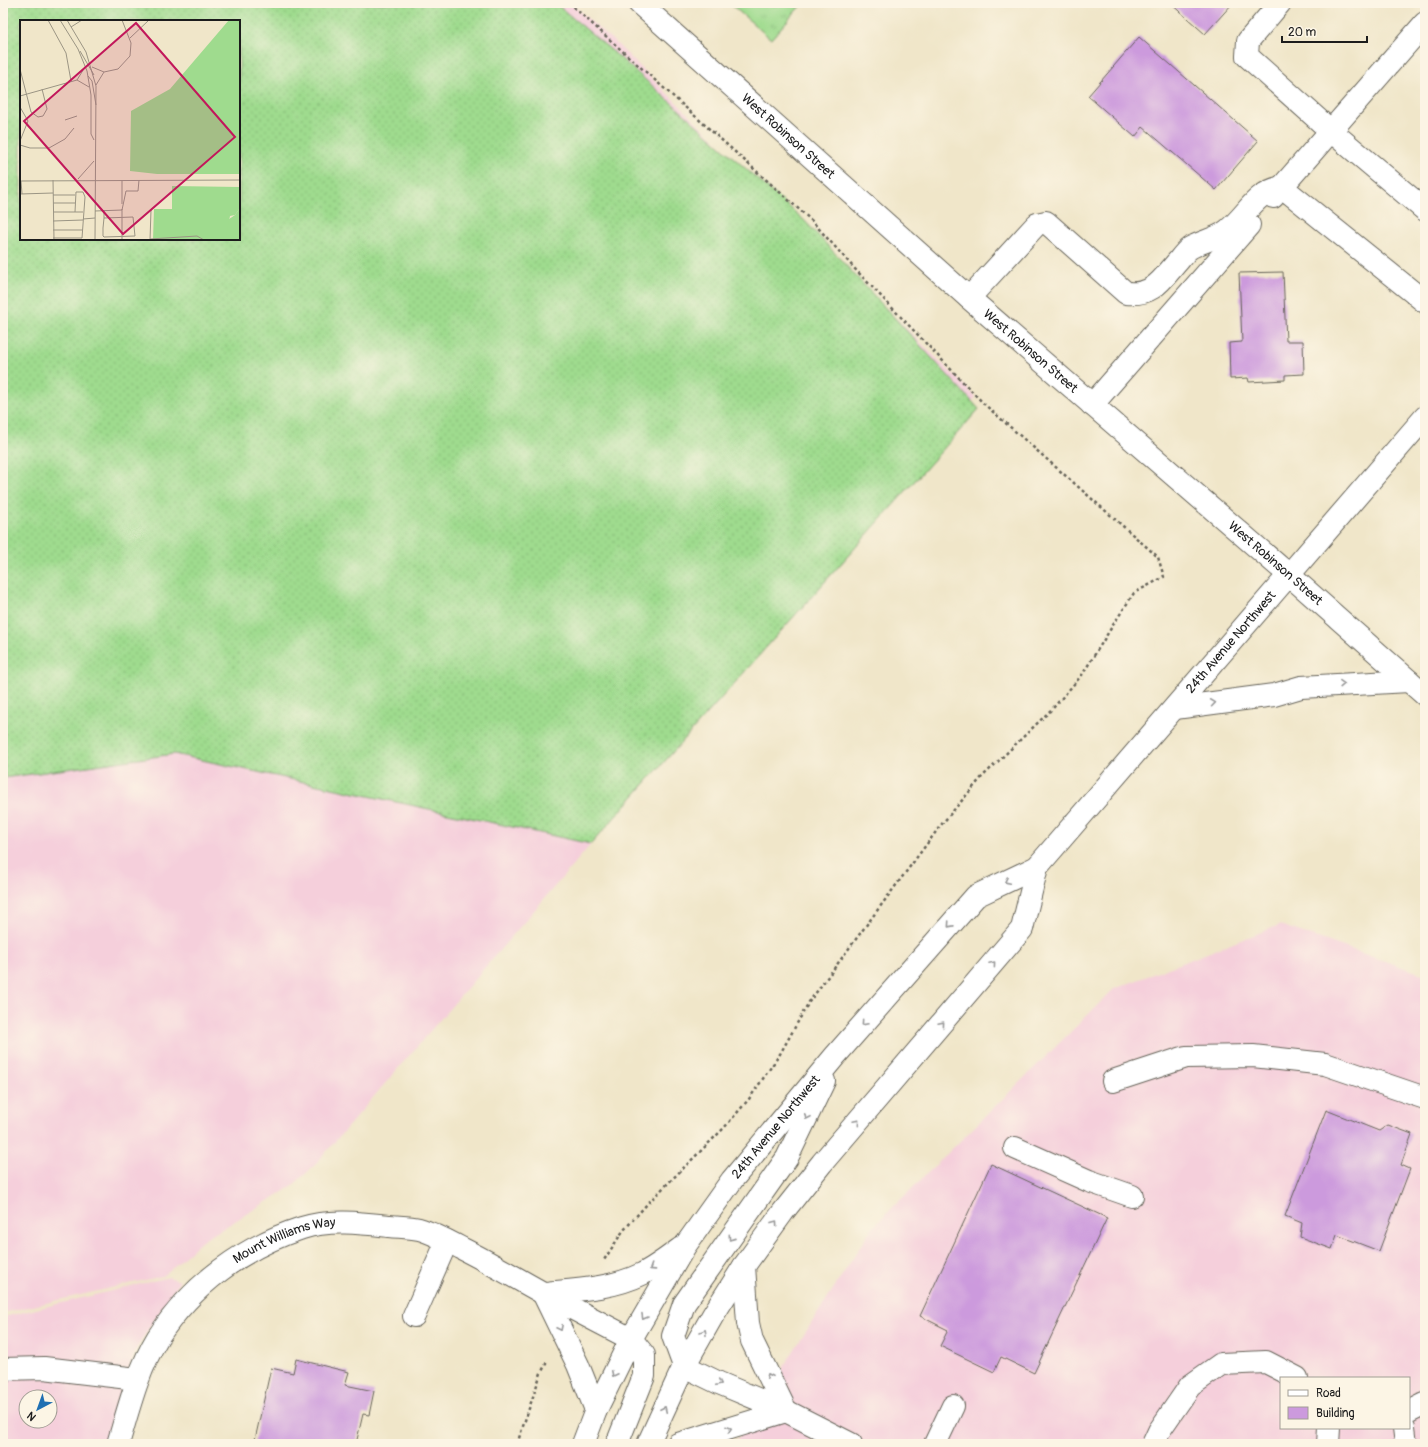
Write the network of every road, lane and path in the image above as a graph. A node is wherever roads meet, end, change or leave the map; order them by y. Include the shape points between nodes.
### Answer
1 (569, 3) edge
2 (638, 3) edge
3 (1280, 3) edge
4 (1425, 23) edge
5 (1331, 131) junction
6 (1282, 187) junction
7 (1425, 210) edge
8 (1422, 294) edge
9 (970, 298) junction
10 (1092, 405) junction
11 (1425, 417) edge
12 (1289, 575) junction
13 (1409, 681) junction
14 (1425, 695) edge
15 (1175, 708) junction
16 (1037, 867) junction
17 (835, 1056) junction
18 (1112, 1081) dead end
19 (1425, 1098) edge
20 (1015, 1148) dead end
21 (1132, 1196) dead end
22 (447, 1240) junction
23 (684, 1246) junction
24 (744, 1266) junction
25 (589, 1289) junction
26 (543, 1293) junction
27 (414, 1316) dead end
28 (562, 1334) junction
29 (631, 1339) junction
30 (684, 1366) junction
31 (3, 1369) edge
32 (1295, 1377) edge
33 (137, 1379) junction
34 (1425, 1404) edge
35 (952, 1406) dead end
36 (596, 1410) junction
37 (786, 1411) junction
38 (1410, 1412) edge
39 (1329, 1429) edge
40 (1404, 1429) edge
41 (842, 1442) edge
42 (118, 1444) edge
43 (517, 1444) edge
44 (583, 1444) edge
45 (617, 1444) edge
46 (648, 1444) edge
47 (678, 1444) edge
48 (934, 1444) edge
49 (1153, 1444) edge
50 (1328, 1444) edge
51 (1406, 1444) edge

1 - 25 path via 812,220 854,268 984,404 1158,557 1164,577 1134,593 1082,675 1053,708 982,777 941,825 809,1002 780,1054 749,1099 623,1231 606,1256
2 - 9 main road, West Robinson Street
3 - 5 main road via 1248,41 1247,56
4 - 5 main road
5 - 6 main road
5 - 7 main road
6 - 8 main road
6 - 9 main road via 1261,195 1228,230 1189,249 1154,288 1138,294 1126,293 1046,222 1037,224
6 - 10 main road
9 - 10 main road, West Robinson Street
10 - 12 main road, West Robinson Street
11 - 12 main road, 24th Avenue Northwest
12 - 13 main road, West Robinson Street
12 - 15 main road, 24th Avenue Northwest
13 - 14 main road, West Robinson Street
15 -> 13 main road via 1274,695 1301,687
15 - 16 main road, 24th Avenue Northwest
16 -> 17 main road, 24th Avenue Northwest via 976,896
24 -> 16 main road, 24th Avenue Northwest via 822,1163 1022,929
17 - 23 main road, 24th Avenue Northwest via 732,1180
17 -> 30 main road via 787,1158 684,1304 673,1336
18 - 19 main road via 1186,1057 1253,1056 1325,1064
20 - 21 main road via 1089,1181
22 - 26 main road, Mount Williams Way
22 - 27 main road
22 - 33 main road, Mount Williams Way via 420,1229 336,1222 303,1228 253,1249 197,1288 178,1309 158,1338
23 -> 25 main road via 643,1273 616,1284
23 -> 29 main road, 24th Avenue Northwest
30 -> 24 main road, 24th Avenue Northwest
37 -> 24 main road via 752,1341
25 - 26 main road
26 -> 28 main road
26 - 29 main road, Mount Williams Way
28 - 36 main road
28 - 43 path via 541,1373
29 -> 36 main road, 24th Avenue Northwest
29 - 45 main road via 644,1355 644,1376
30 -> 37 main road
46 -> 30 main road, 24th Avenue Northwest
31 - 33 main road via 44,1368
32 - 49 main road via 1266,1362 1221,1364 1190,1386
33 - 42 main road, Mount Williams Way
34 - 38 main road
35 - 48 main road
36 - 44 main road, 24th Avenue Northwest
37 - 41 main road
47 -> 37 main road
39 - 50 main road
40 - 51 main road

